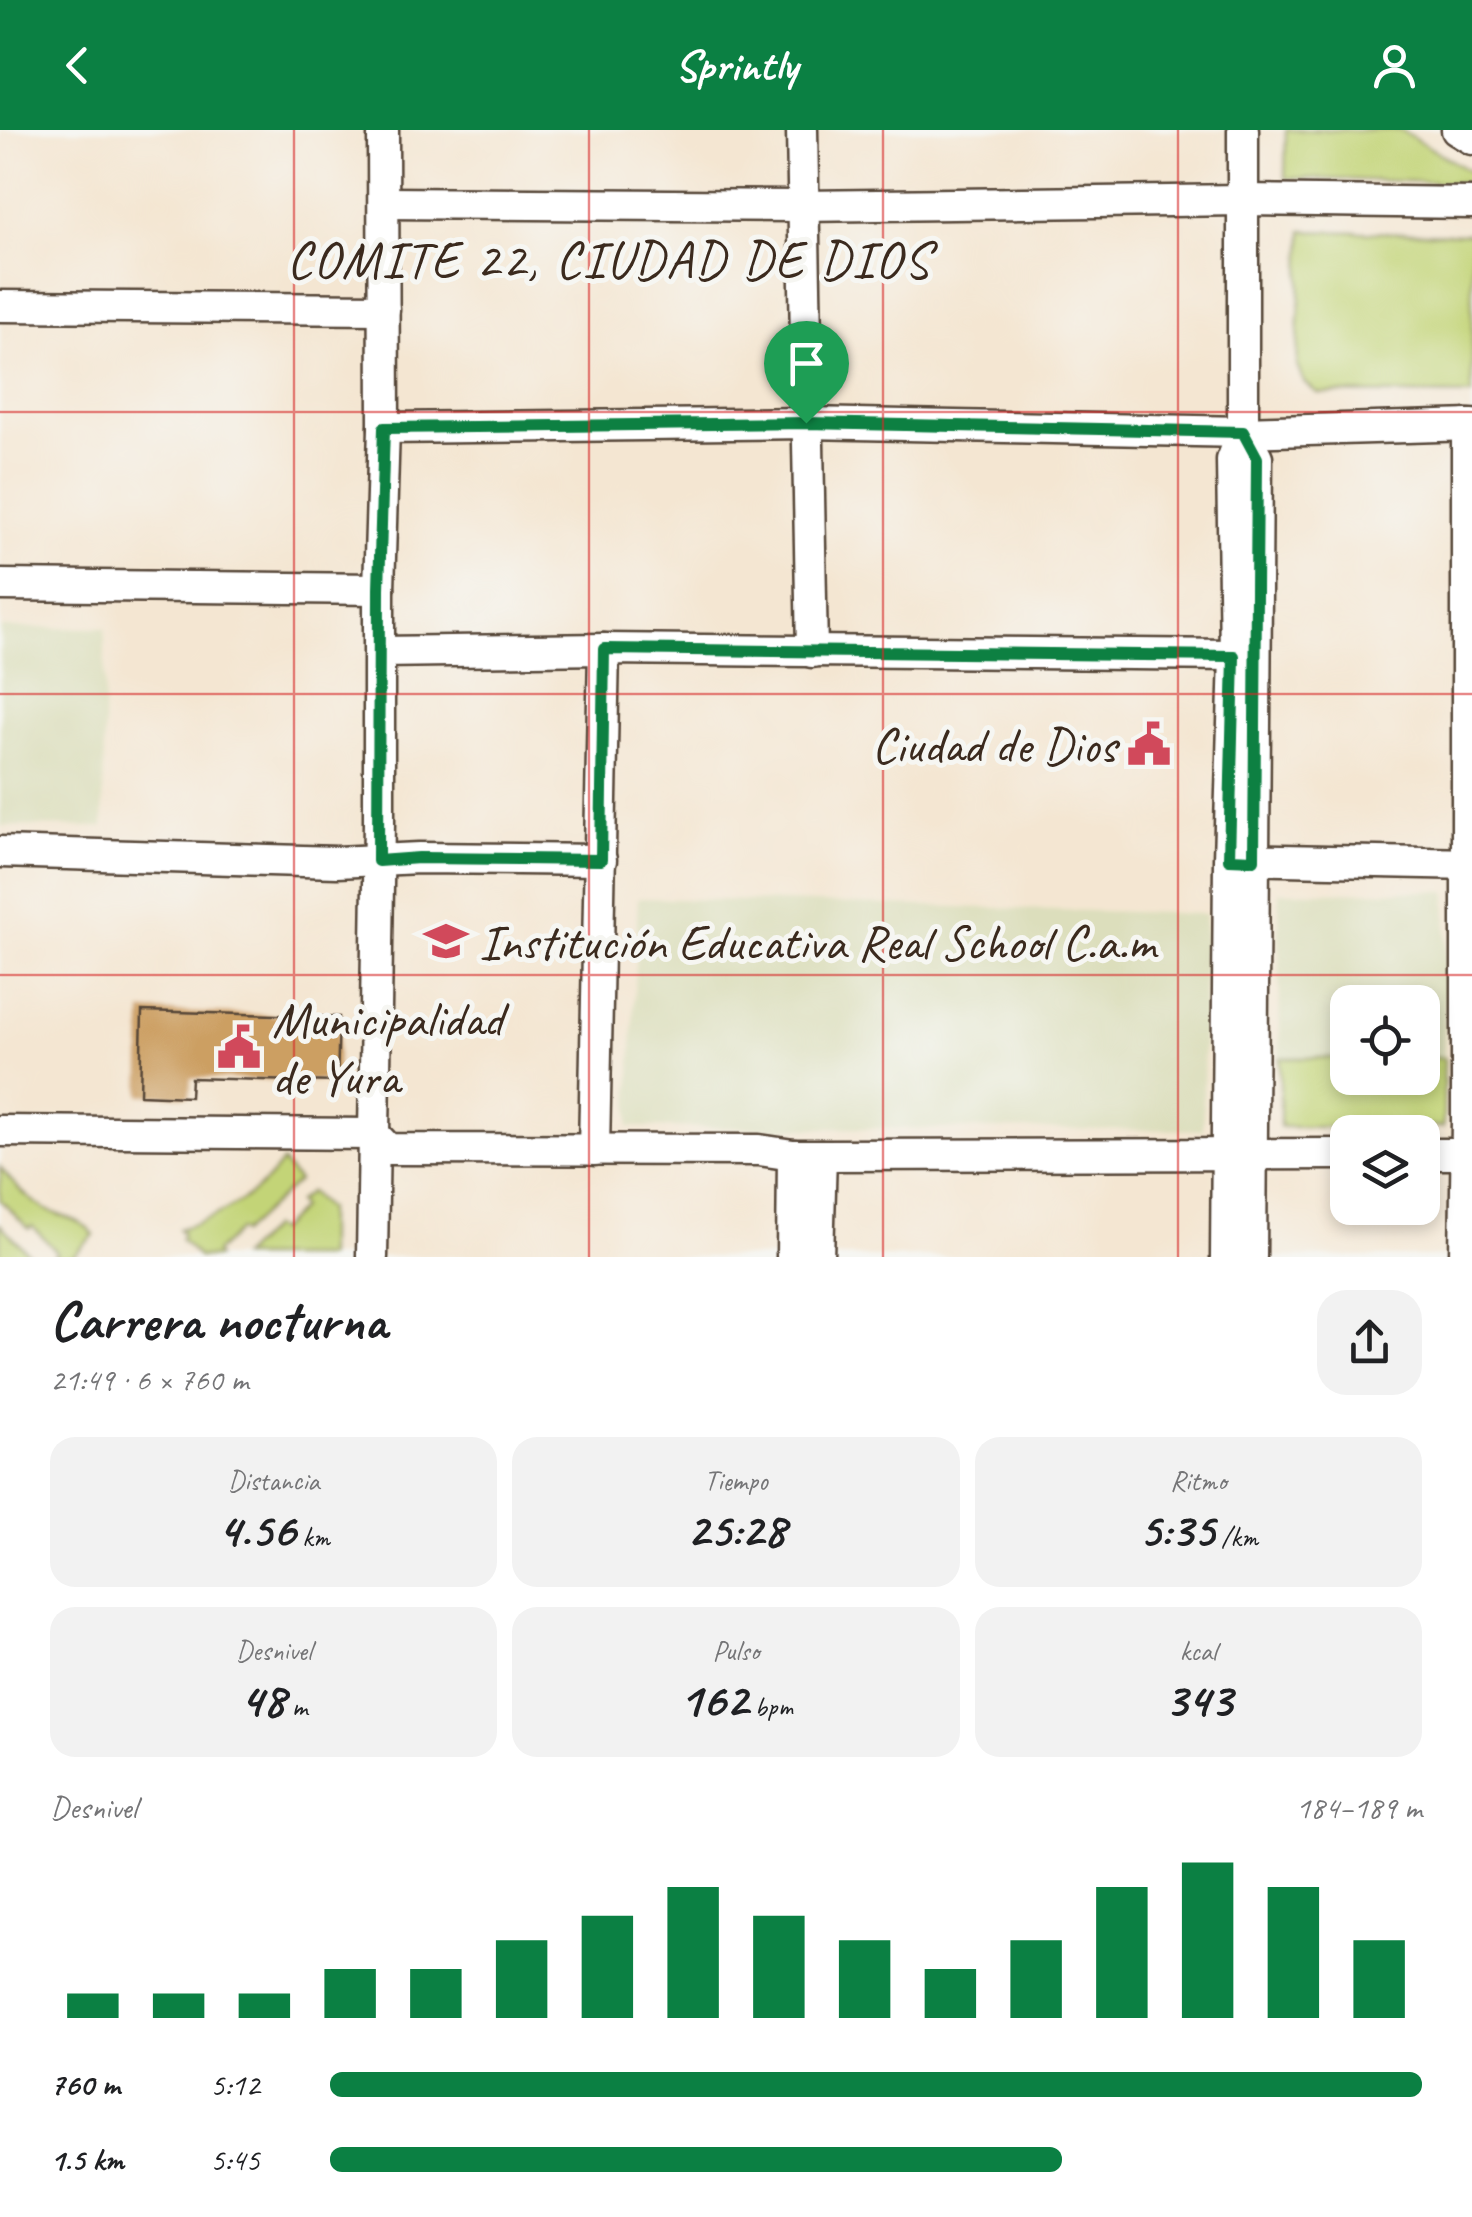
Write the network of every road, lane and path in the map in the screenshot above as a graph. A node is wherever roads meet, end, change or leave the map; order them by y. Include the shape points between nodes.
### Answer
1 (382, 130) edge
2 (802, 130) edge
3 (1244, 130) edge
4 (1457, 130) edge
5 (1472, 139) edge
6 (1243, 200) junction
7 (384, 203) junction
8 (1472, 203) edge
9 (802, 206) junction
10 (0, 306) edge
11 (384, 309) junction
12 (806, 423) junction
13 (1470, 425) edge
14 (384, 428) junction
15 (1243, 432) junction
16 (0, 585) edge
17 (379, 589) junction
18 (604, 649) junction
19 (380, 652) junction
20 (812, 652) junction
21 (1234, 656) junction
22 (0, 852) edge
23 (1242, 859) junction
24 (601, 860) junction
25 (378, 861) junction
26 (1470, 864) edge
27 (0, 1130) edge
28 (374, 1134) junction
29 (594, 1150) junction
30 (1240, 1154) junction
31 (1330, 1154) edge
32 (1440, 1154) edge
33 (1467, 1154) junction
34 (807, 1155) junction
35 (372, 1257) edge
36 (792, 1257) edge
37 (818, 1257) edge
38 (1226, 1257) edge
39 (1251, 1257) edge
40 (1465, 1257) edge

1 - 7 street
2 - 9 street
3 - 6 street
4 - 5 street
6 - 8 street
6 - 9 street
6 - 15 street
7 - 9 street
7 - 11 street
9 - 12 street
10 - 11 street
11 - 14 street
12 - 14 street
12 - 15 street
12 - 20 street
13 - 15 street
13 - 26 street
14 - 17 street
15 - 21 street via 1232,460
15 - 23 street via 1257,458
16 - 17 street
17 - 19 street
18 - 19 street
18 - 20 street
18 - 24 street
19 - 25 street
20 - 21 street
21 - 23 street
22 - 25 street
23 - 26 street
23 - 30 street
24 - 25 street
24 - 29 street
25 - 28 street
26 - 33 street
27 - 28 street
28 - 29 street via 388,1150
28 - 35 street
29 - 34 street
30 - 31 street
30 - 34 street
30 - 38 street
30 - 39 street
32 - 33 street
33 - 40 street
34 - 36 street
34 - 37 street

